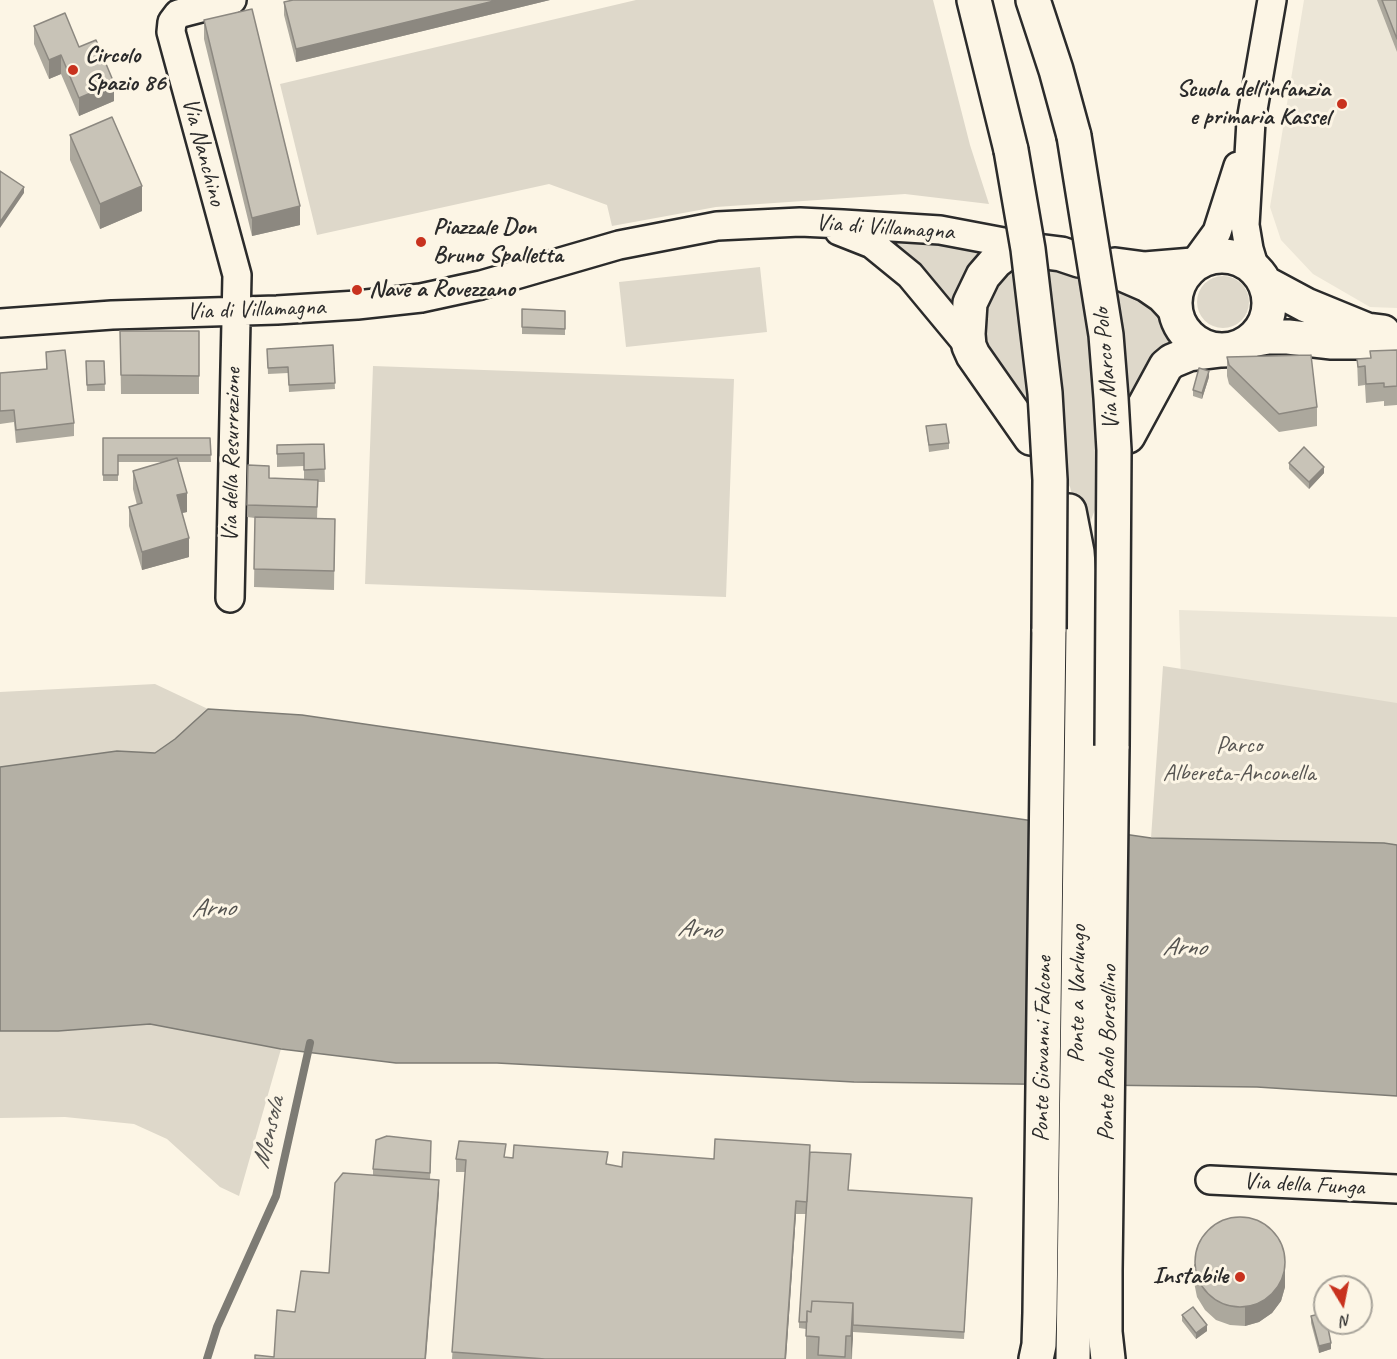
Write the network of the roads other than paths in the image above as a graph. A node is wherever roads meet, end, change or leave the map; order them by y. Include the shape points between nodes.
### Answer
1 (232, 0) edge
2 (974, 0) edge
3 (1033, 0) edge
4 (1272, 0) edge
5 (1251, 122) junction
6 (754, 223) junction
7 (1043, 252) joint
8 (1193, 266) junction
9 (1115, 269) joint
10 (1260, 276) junction
11 (235, 312) junction
12 (1176, 314) junction
13 (0, 323) edge
14 (1397, 334) edge
15 (1397, 342) edge
16 (1236, 345) junction
17 (969, 346) junction
18 (1128, 436) dead end
19 (1031, 438) dead end
20 (1085, 513) dead end
21 (230, 598) dead end
22 (1112, 746) joint
23 (1210, 1180) dead end
24 (1397, 1189) edge
25 (1036, 1359) edge
26 (1073, 1359) edge
27 (1108, 1359) edge

1 - 11 street, Via Nanchino via 178,14 171,32 237,275
2 - 25 main road, Ponte Giovanni Falcone, bridge via 1011,150 1028,249 1045,393 1050,480 1040,1313
3 - 22 main road, Via Marco Polo, bridge via 1074,136 1105,324 1114,450
4 - 5 street
5 - 8 street via 1220,225
5 - 10 street via 1245,225
6 - 7 street, Via di Villamagna via 940,230
6 - 11 street, Via di Villamagna via 641,240 421,298
6 - 17 street, Via di Villamagna via 831,228 872,244 910,275
7 - 17 main road via 1004,255 990,267 975,291 968,314
8 - 9 main road
8 - 10 main road via 1221,255 1244,261
8 - 12 main road via 1178,284
9 - 12 street via 1161,298
10 - 14 main road via 1306,305 1367,330
10 - 16 main road via 1269,298 1268,314 1261,328
11 - 13 street, Via di Villamagna
11 - 21 street, Via della Resurrezione
12 - 16 main road via 1192,340 1206,347
15 - 16 main road via 1268,337
16 - 18 main road via 1189,354 1166,366
17 - 19 main road
20 - 26 main road, Ponte a Varlungo via 1094,543 1083,630
22 - 27 main road, Ponte Paolo Borsellino via 1105,1270
23 - 24 street, Via della Funga

